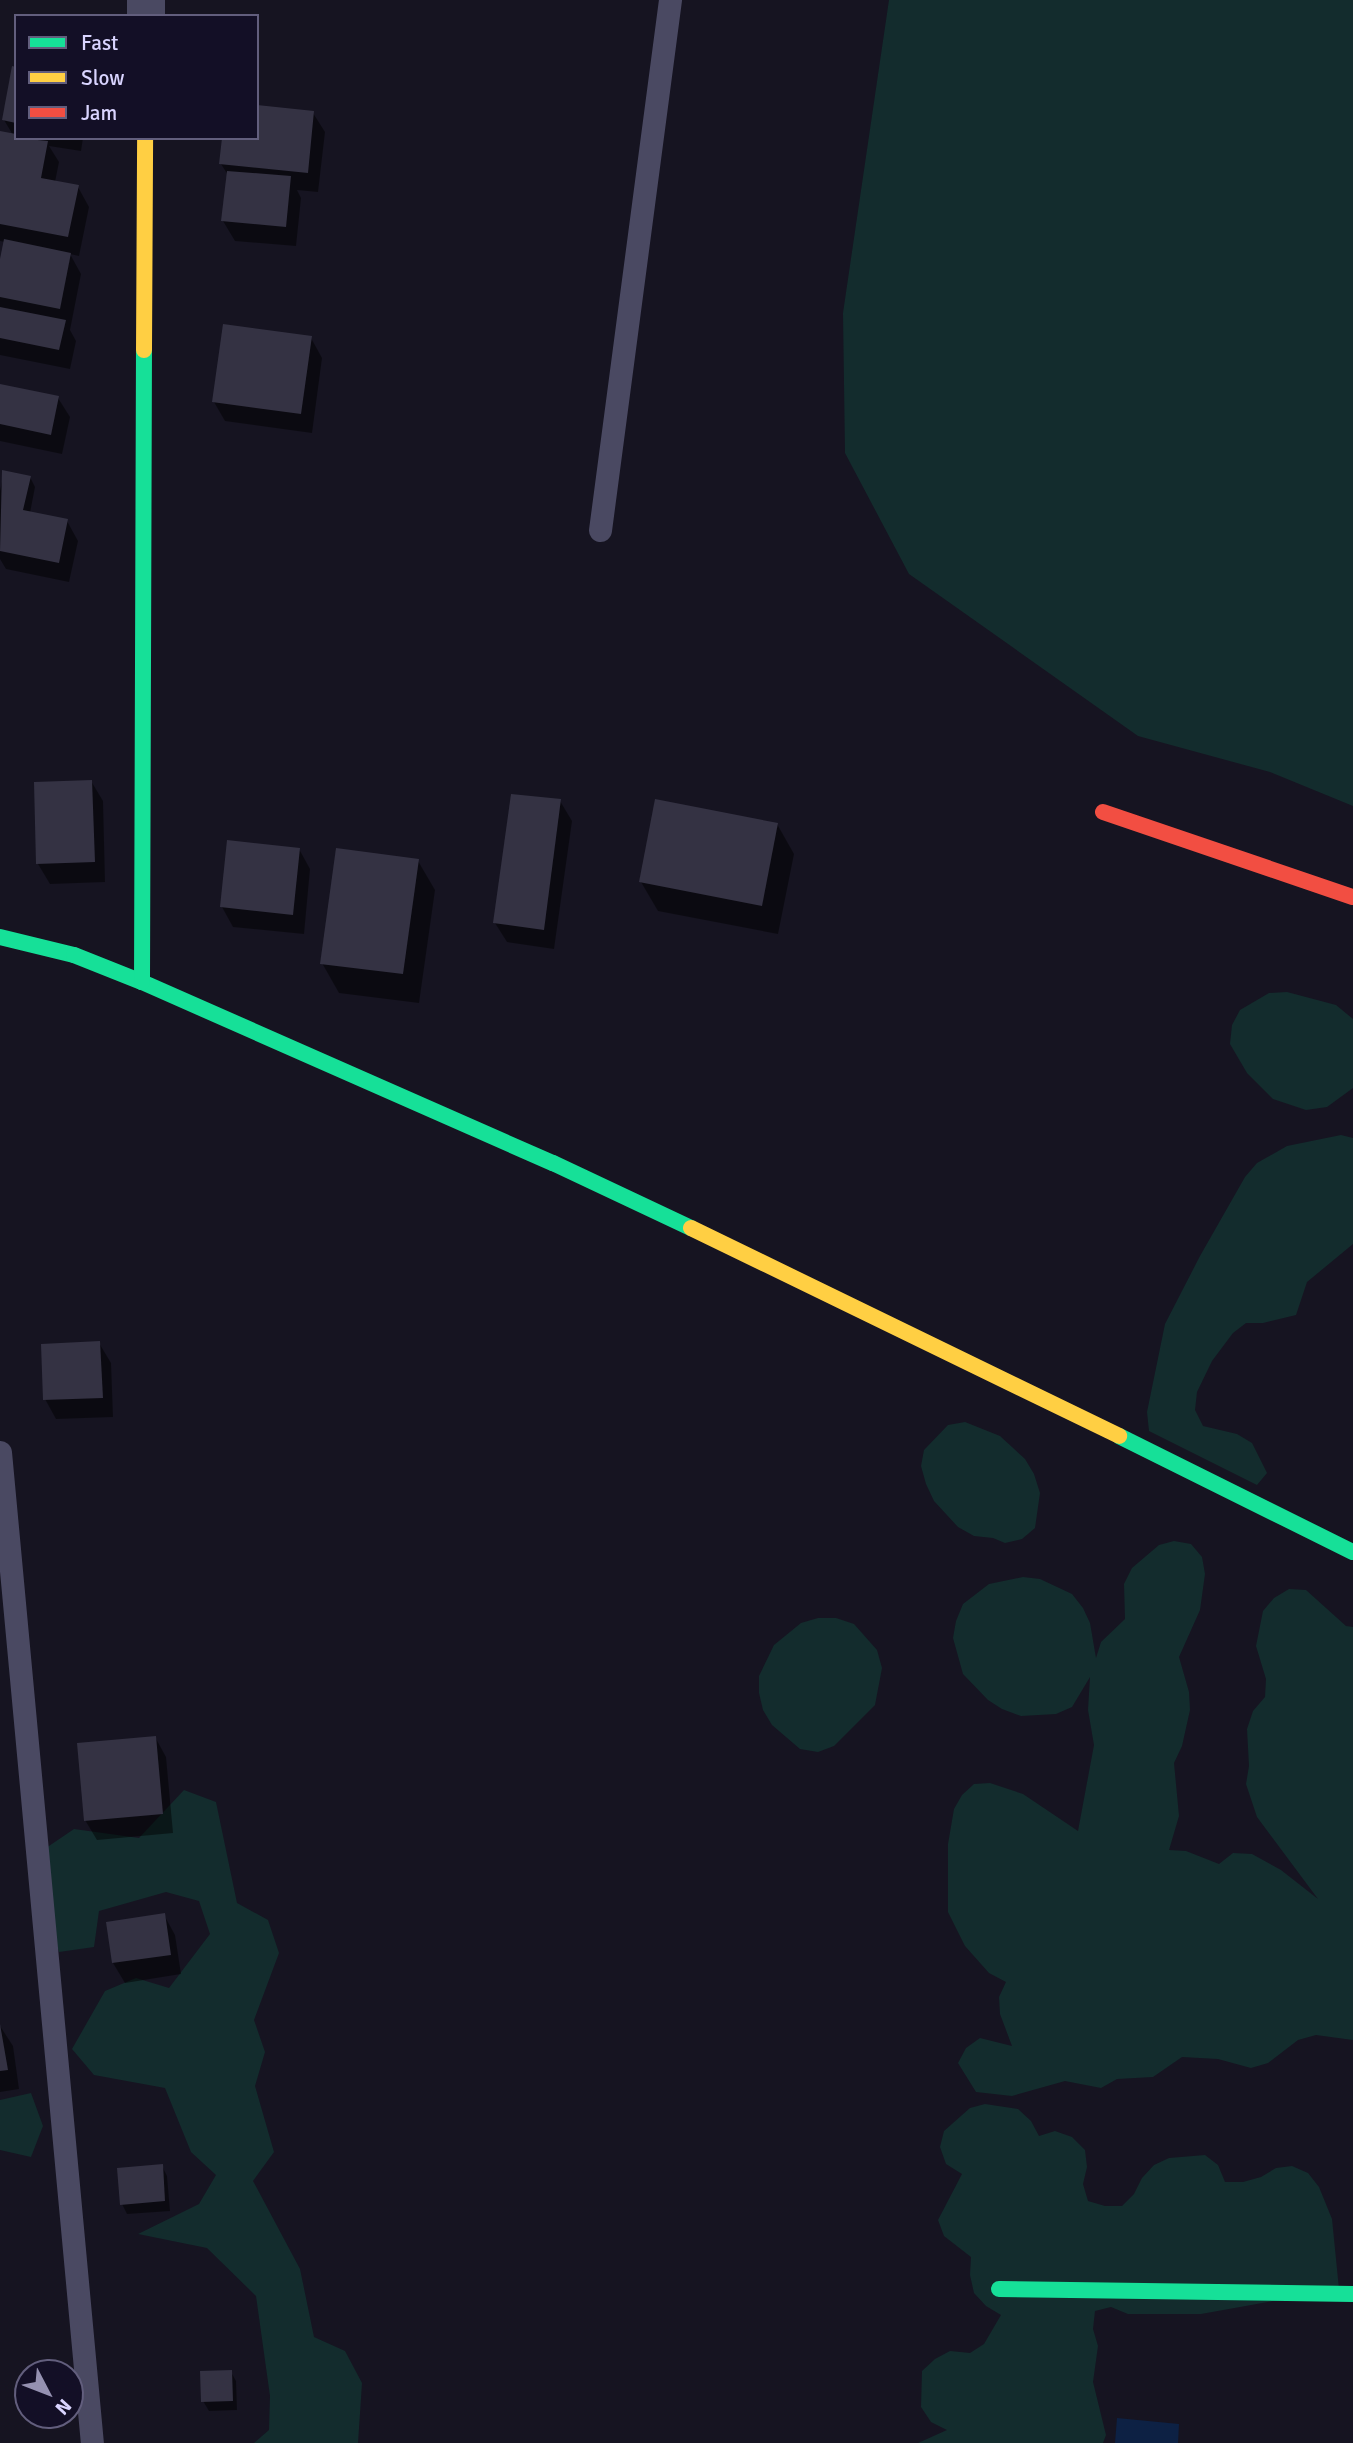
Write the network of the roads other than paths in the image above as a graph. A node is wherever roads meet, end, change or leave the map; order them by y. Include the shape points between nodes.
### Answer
1 (670, 0) edge
2 (145, 140) edge
3 (600, 530) dead end
4 (1103, 812) dead end
5 (1353, 897) edge
6 (0, 937) edge
7 (142, 982) junction
8 (0, 1452) edge
9 (1353, 1552) edge
10 (999, 2289) dead end
11 (1353, 2294) edge
12 (92, 2443) edge

1 - 3 lane
2 - 7 street
4 - 5 street
6 - 7 street via 74,955
7 - 9 street via 527,1152 837,1297
8 - 12 lane
10 - 11 street

